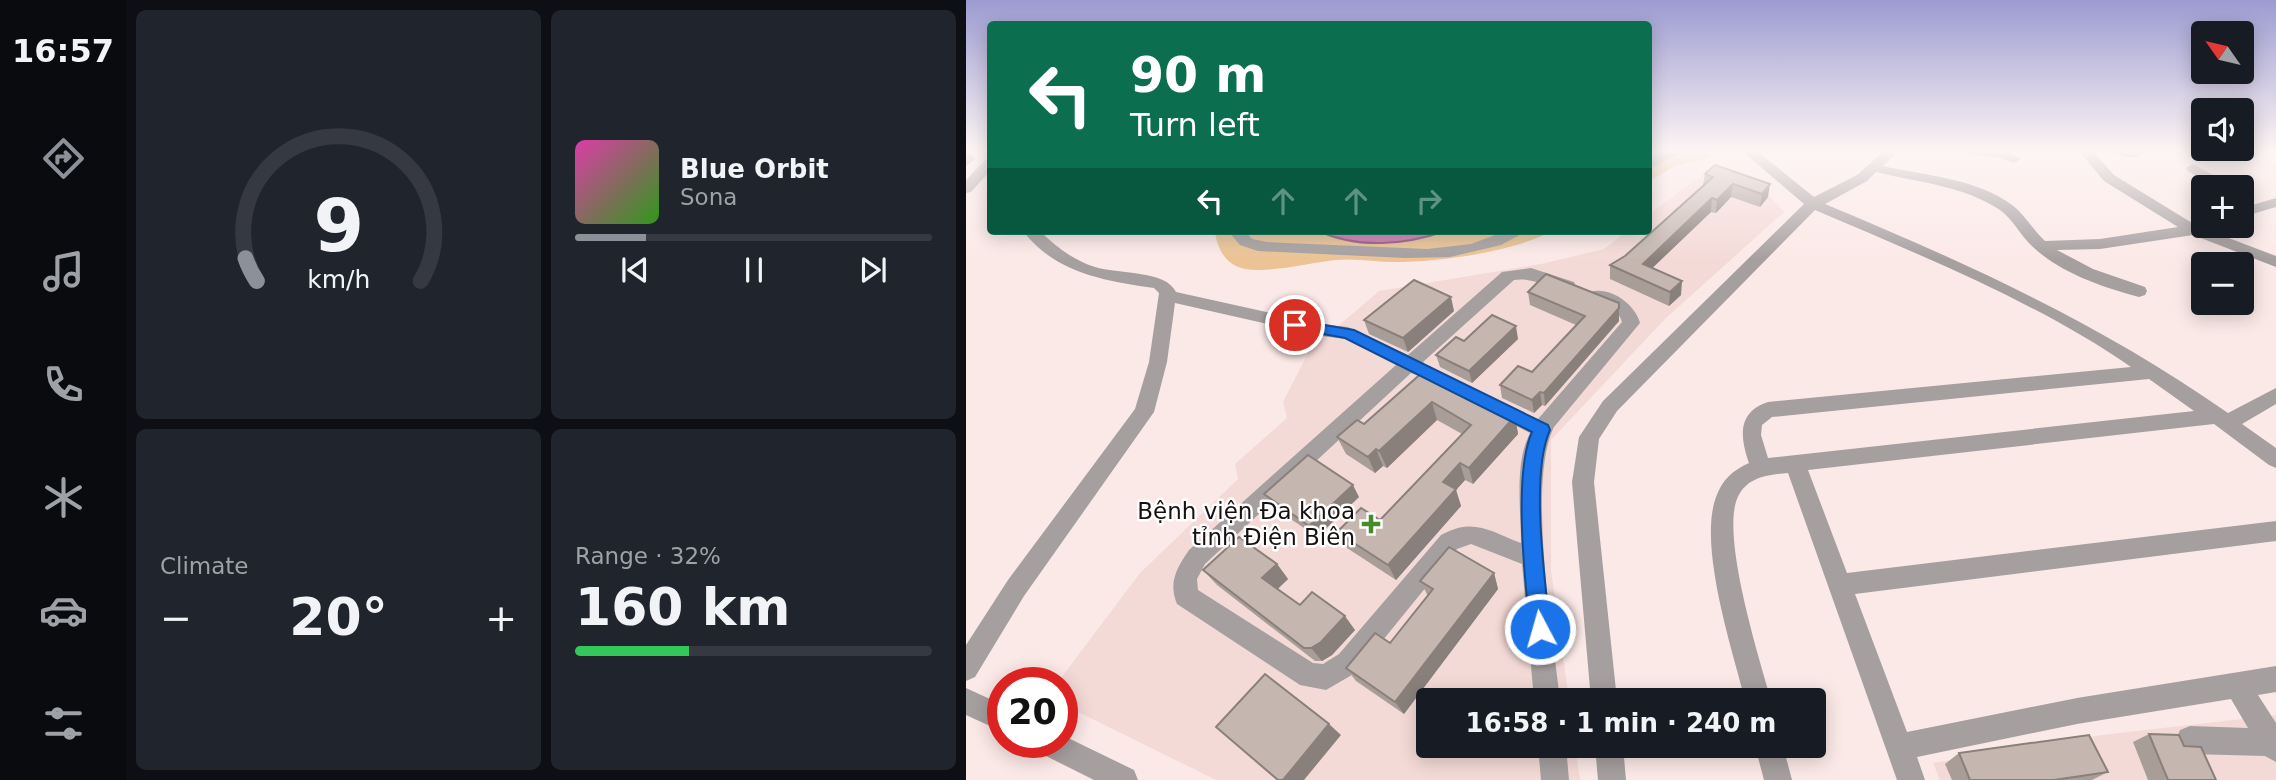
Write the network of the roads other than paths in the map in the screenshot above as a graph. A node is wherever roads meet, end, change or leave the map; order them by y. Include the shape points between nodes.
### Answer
1 (1793, 187) edge
2 (1845, 187) edge
3 (1956, 187) edge
4 (2125, 187) edge
5 (2276, 202) edge
6 (1813, 204) junction
7 (2254, 209) edge
8 (2191, 225) edge
9 (2191, 230) edge
10 (1035, 235) edge
11 (1240, 235) edge
12 (1511, 235) edge
13 (2219, 238) edge
14 (2040, 246) junction
15 (2276, 262) edge
16 (2139, 291) dead end
17 (1168, 296) junction
18 (1410, 364) junction
19 (2152, 372) junction
20 (1434, 376) edge
21 (1470, 394) edge
22 (2276, 395) edge
23 (2222, 419) junction
24 (1542, 430) junction
25 (2276, 460) edge
26 (1796, 465) junction
27 (1761, 467) junction
28 (2276, 531) edge
29 (1533, 558) junction
30 (1842, 585) junction
31 (966, 668) edge
32 (2276, 679) edge
33 (2237, 685) junction
34 (1546, 688) edge
35 (1603, 688) edge
36 (1755, 688) edge
37 (966, 701) edge
38 (987, 711) edge
39 (2190, 740) dead end
40 (2275, 744) edge
41 (1899, 747) junction
42 (1078, 757) edge
43 (1553, 758) edge
44 (1610, 758) edge
45 (1772, 758) edge
46 (1124, 780) edge
47 (1555, 780) edge
48 (1612, 780) edge
49 (1778, 780) edge
50 (1911, 780) edge

1 - 6 street
2 - 6 street
3 - 14 street via 2008,209
4 - 8 street
5 - 7 street
6 - 19 street via 1936,256 2064,319
6 - 35 street via 1610,405 1589,437 1583,482
9 - 14 street via 2101,244
10 - 17 street via 1051,253 1086,271 1159,284
11 - 12 street via 1258,246 1398,255 1466,250
13 - 15 street
14 - 16 street via 2068,264
17 - 18 street via 1348,333
17 - 31 street via 1158,362 1144,412 1016,588
18 - 20 street
18 - 24 street via 1508,276 1519,272 1622,306 1630,313 1631,323
18 - 29 street via 1197,557 1185,577 1186,596 1309,676 1326,677 1348,663 1449,542 1461,535 1472,534
19 - 23 street
19 - 27 street via 1768,410 1751,425
21 - 24 street
22 - 23 street
23 - 25 street
23 - 26 street
24 - 29 street via 1532,473
26 - 27 street
26 - 30 street
27 - 36 street via 1747,472 1731,487 1724,501 1722,536
28 - 30 street
29 - 34 street
30 - 41 street
32 - 33 street
33 - 40 street
33 - 41 street
37 - 38 street
39 - 40 street
41 - 50 street
42 - 46 street
43 - 47 street
44 - 48 street
45 - 49 street

